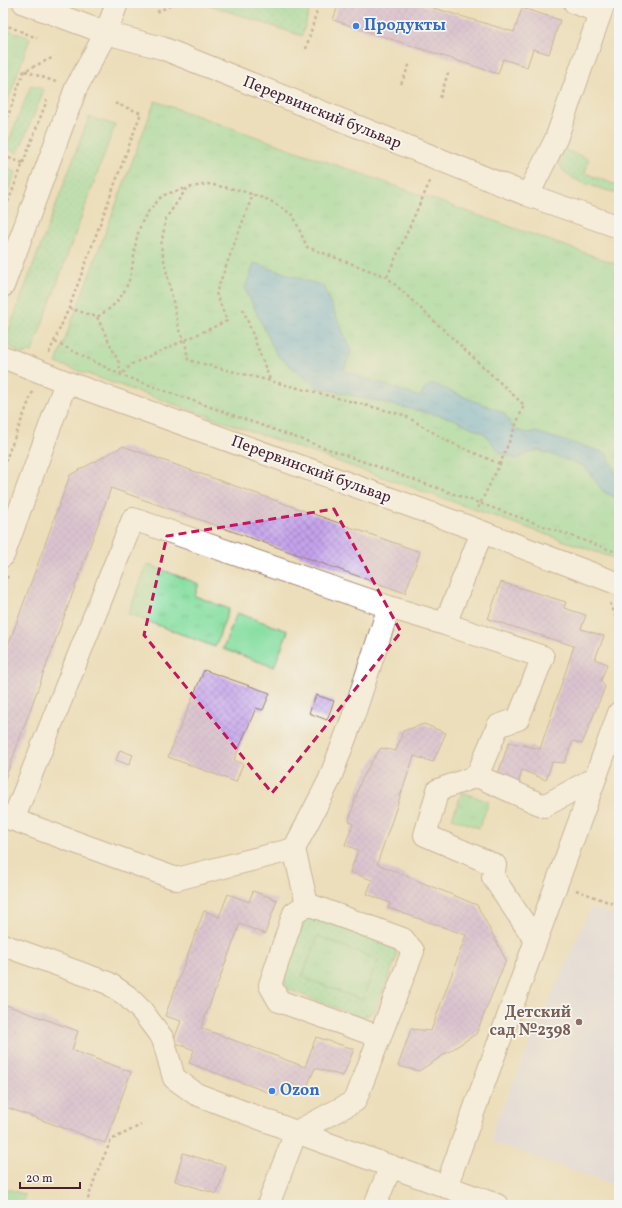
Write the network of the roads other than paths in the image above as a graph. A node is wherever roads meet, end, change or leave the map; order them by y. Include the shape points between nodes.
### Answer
1 (24, 3) edge
2 (117, 3) edge
3 (575, 3) edge
4 (602, 8) edge
5 (106, 33) junction
6 (528, 195) junction
7 (619, 227) edge
8 (3, 286) edge
9 (3, 357) edge
10 (66, 382) junction
11 (482, 532) junction
12 (3, 556) edge
13 (613, 590) edge
14 (389, 608) junction
15 (445, 624) junction
16 (619, 713) edge
17 (477, 776) junction
18 (595, 778) junction
19 (8, 818) edge
20 (294, 849) junction
21 (307, 904) junction
22 (536, 941) junction
23 (3, 945) edge
24 (380, 1037) junction
25 (296, 1132) junction
26 (391, 1166) junction
27 (446, 1187) junction
28 (268, 1205) edge
29 (375, 1205) edge
30 (496, 1205) edge

1 - 5 street, Перервинский бульвар
2 - 5 street
3 - 4 street
4 - 6 street via 556,139
5 - 6 street, Перервинский бульвар via 162,48
5 - 8 street via 76,88
6 - 7 street, Перервинский бульвар
9 - 10 street, Перервинский бульвар
10 - 11 street, Перервинский бульвар
10 - 12 street
11 - 13 street, Перервинский бульвар
11 - 15 street
14 - 15 street
14 - 19 street via 133,518
14 - 20 street via 329,781
15 - 17 street via 543,657 518,720 498,726
16 - 18 street
17 - 18 street via 544,806
17 - 22 street via 438,790 425,835 495,866 493,877
18 - 22 street
19 - 20 street via 177,879
20 - 21 street
21 - 24 street via 402,939 412,951
21 - 24 street via 294,913 270,985 279,1001
22 - 27 street
23 - 25 street via 108,983 128,996 163,1039 174,1078 196,1094
24 - 25 street via 355,1101
25 - 26 street
25 - 28 street
26 - 27 street
26 - 29 street
27 - 30 street

